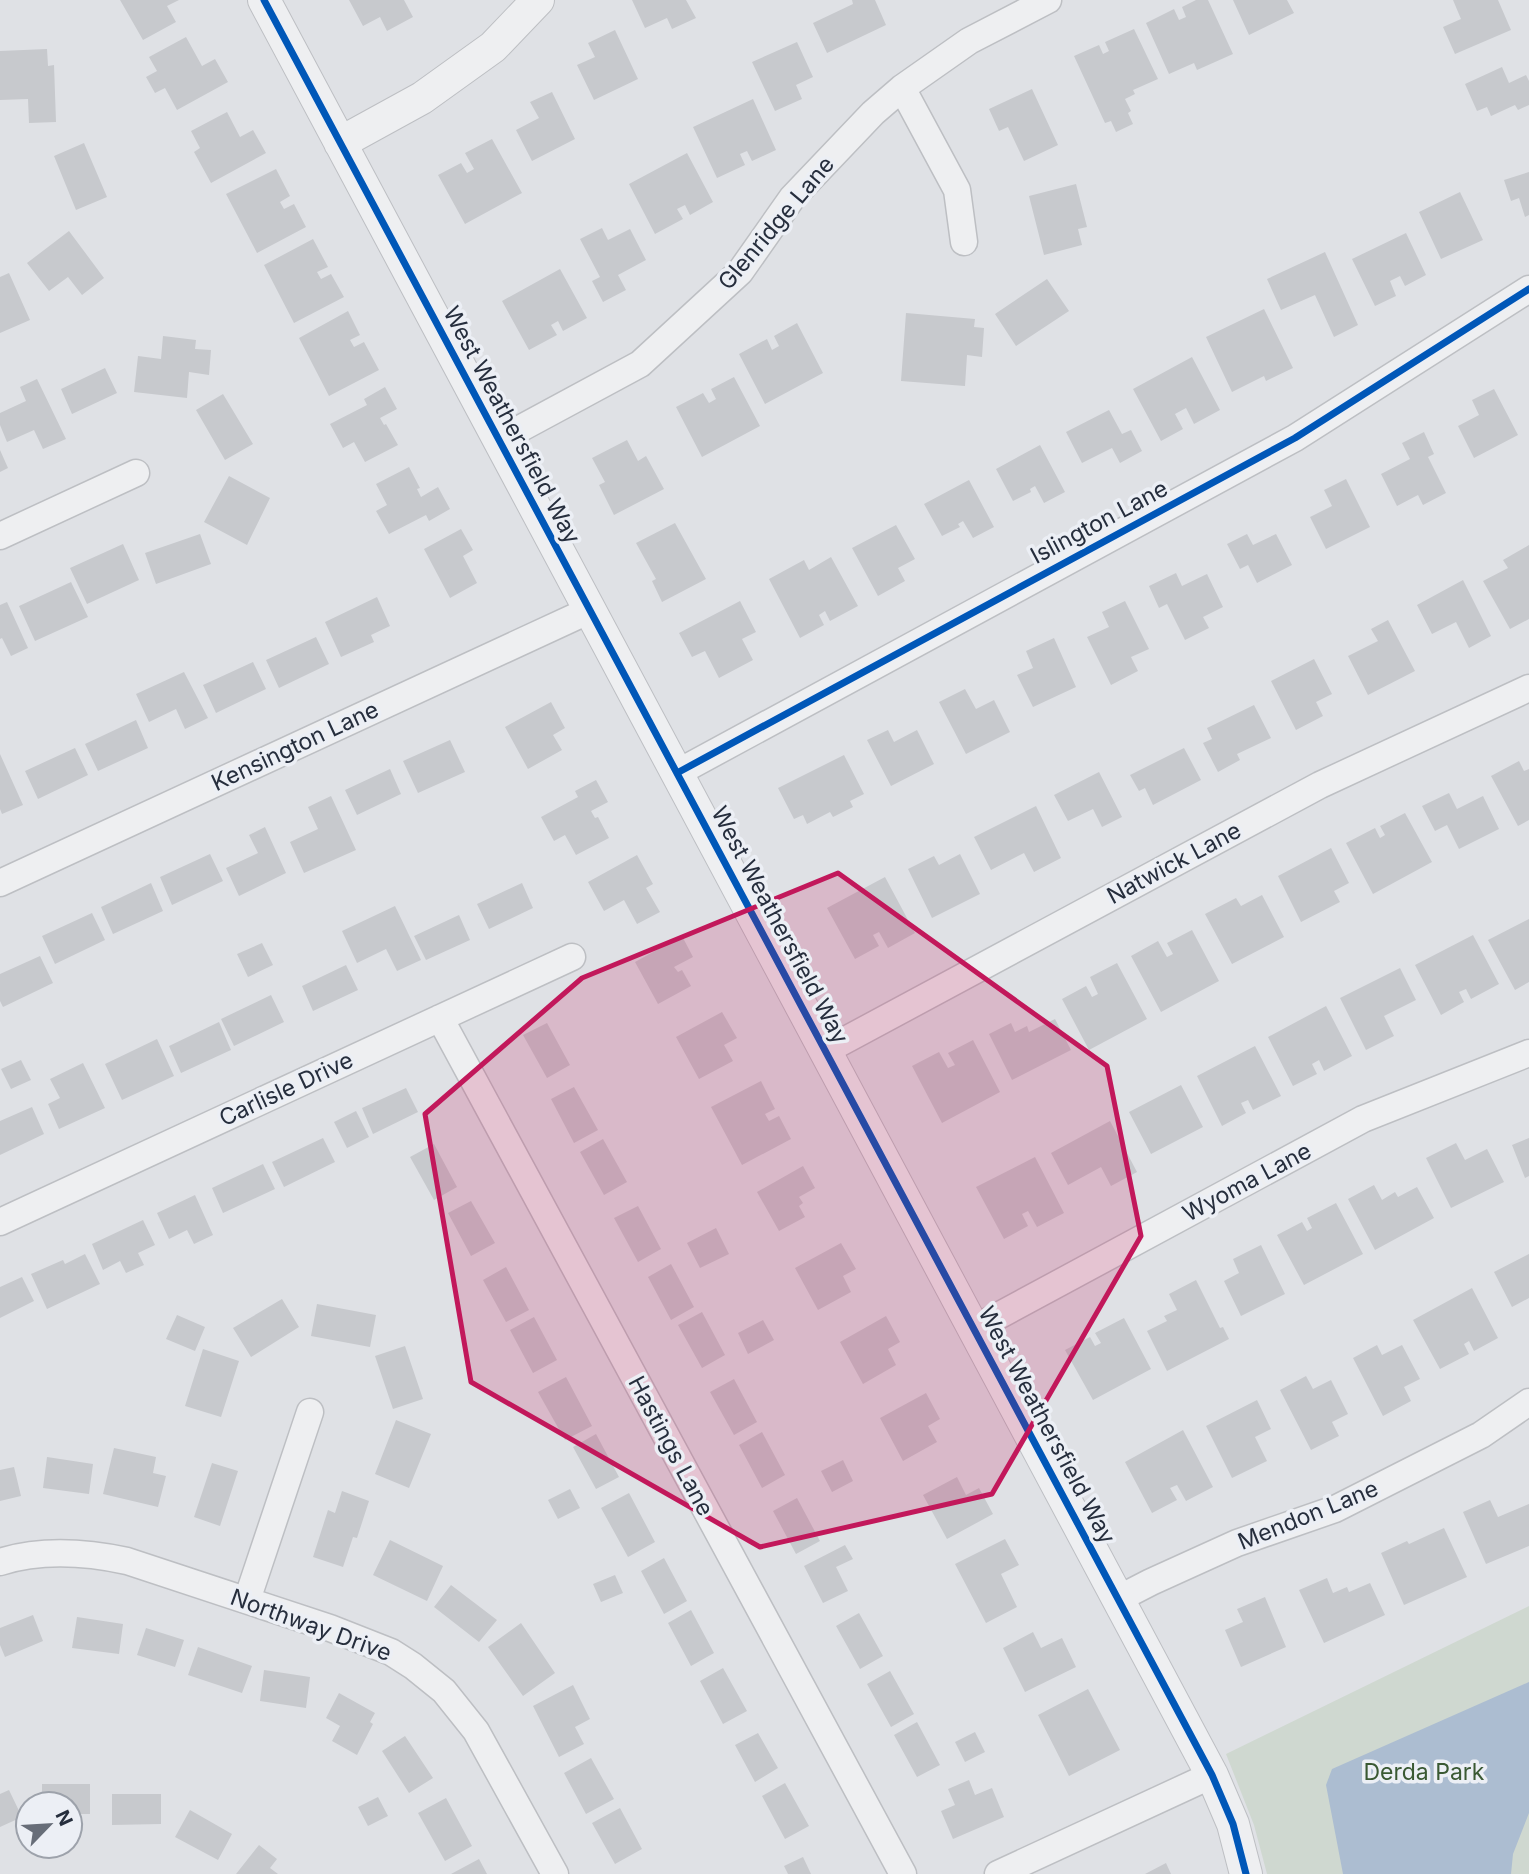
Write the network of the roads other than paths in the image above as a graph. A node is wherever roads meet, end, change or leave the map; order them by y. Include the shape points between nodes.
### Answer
1 (264, 0) edge
2 (538, 0) edge
3 (1048, 0) edge
4 (902, 88) junction
5 (340, 143) junction
6 (964, 242) dead end
7 (1529, 289) edge
8 (499, 440) junction
9 (135, 473) dead end
10 (0, 536) edge
11 (590, 610) junction
12 (1529, 688) edge
13 (677, 773) junction
14 (0, 883) edge
15 (572, 957) dead end
16 (440, 1018) junction
17 (825, 1051) junction
18 (1529, 1053) edge
19 (0, 1222) edge
20 (974, 1329) junction
21 (1529, 1402) edge
22 (310, 1412) dead end
23 (0, 1562) edge
24 (1118, 1599) junction
25 (247, 1600) junction
26 (1212, 1775) junction
27 (555, 1874) edge
28 (903, 1874) edge
29 (998, 1874) edge
30 (1246, 1874) edge

1 - 5 street, West Weathersfield Way
2 - 5 street via 483,55 422,98
3 - 4 street, Glenridge Lane via 969,41
4 - 6 street via 957,190
4 - 8 street, Glenridge Lane via 792,198 740,272 640,364
5 - 8 street, West Weathersfield Way
7 - 13 street, Islington Lane via 1295,438
8 - 11 street, West Weathersfield Way
9 - 10 street
11 - 13 street, West Weathersfield Way
11 - 14 street, Kensington Lane
12 - 17 street, Natwick Lane via 1320,785
13 - 17 street, West Weathersfield Way
15 - 16 street, Carlisle Drive
16 - 19 street, Carlisle Drive
16 - 28 street, Hastings Lane
17 - 20 street, West Weathersfield Way
18 - 20 street, Wyoma Lane via 1363,1119
20 - 24 street, West Weathersfield Way
21 - 24 street, Mendon Lane via 1481,1435 1335,1508 1237,1544
22 - 25 street
23 - 25 street, Northway Drive via 38,1554 103,1556
24 - 26 street, West Weathersfield Way
25 - 27 street, Northway Drive via 391,1652 444,1691 476,1731
26 - 29 street
26 - 30 street, West Weathersfield Way via 1233,1824

